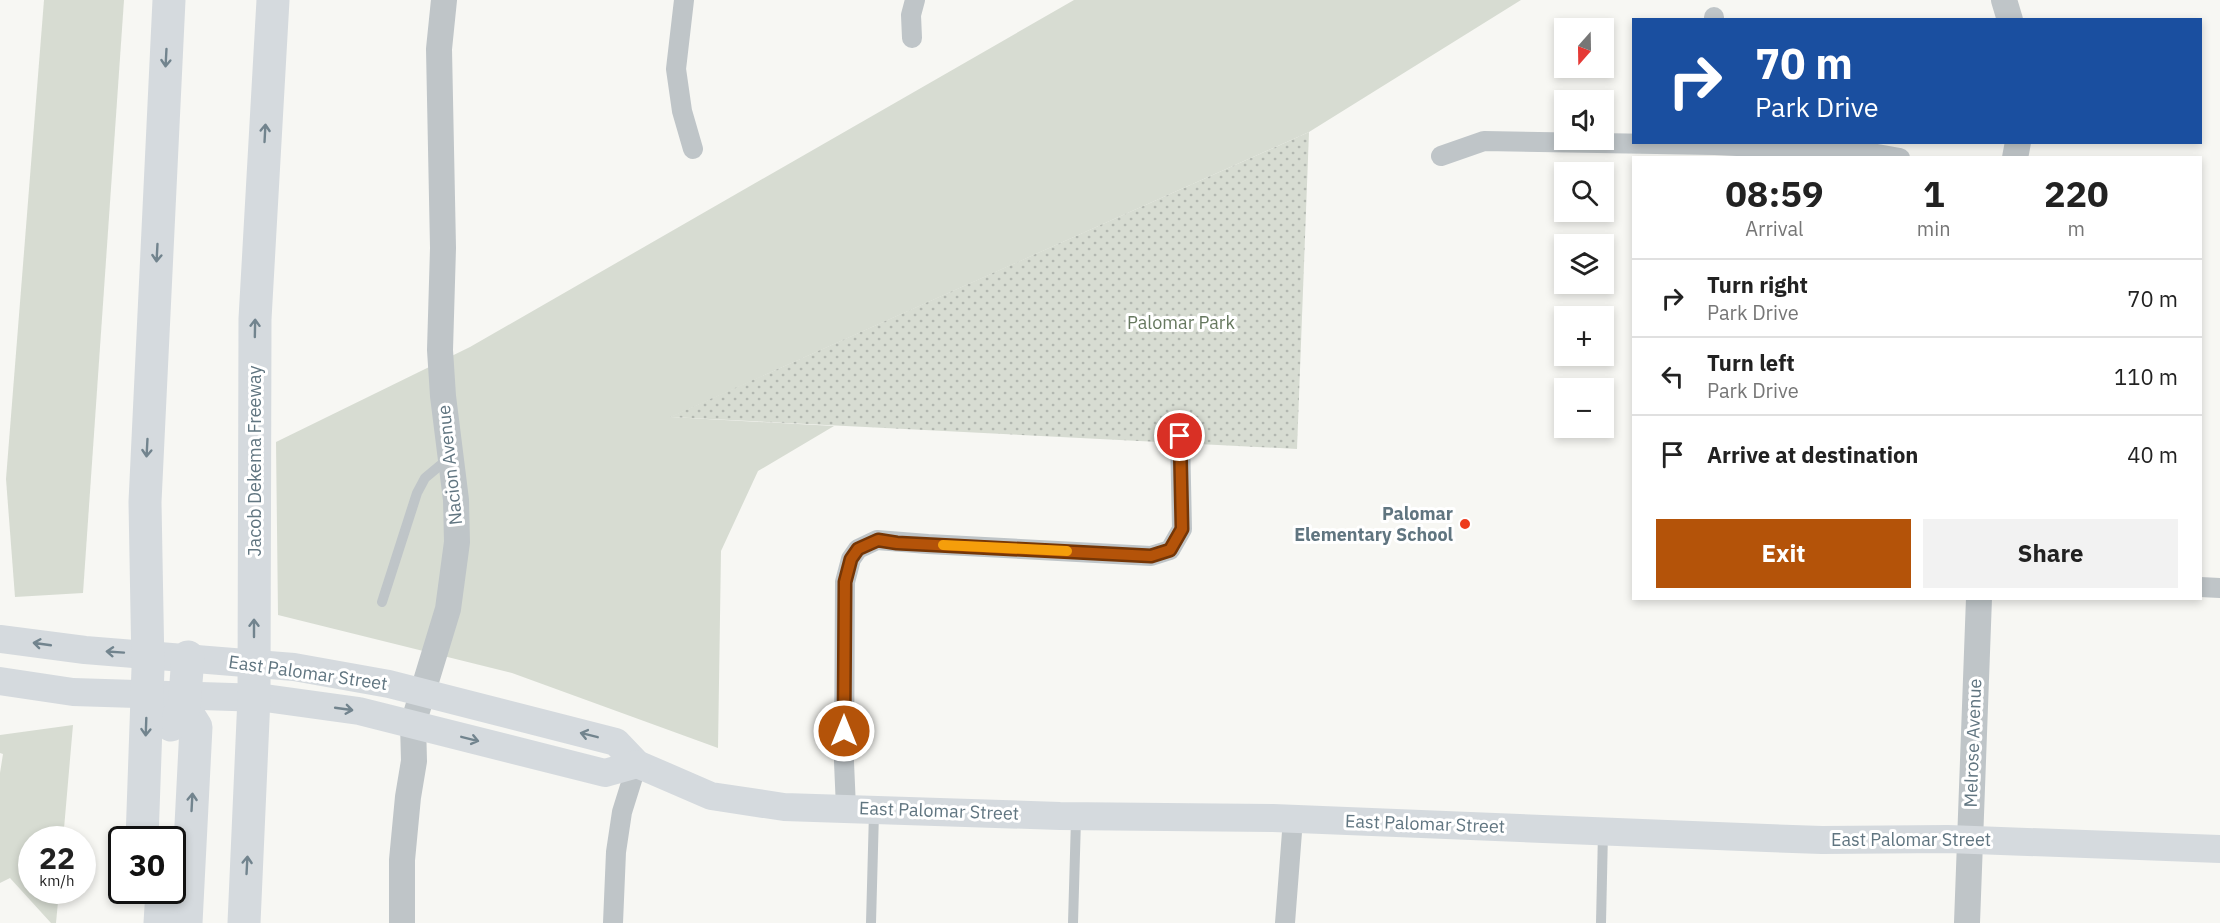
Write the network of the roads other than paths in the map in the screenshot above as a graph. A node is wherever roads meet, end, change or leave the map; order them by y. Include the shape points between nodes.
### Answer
1 (169, 0) edge
2 (273, 0) edge
3 (444, 0) edge
4 (684, 0) edge
5 (915, 0) edge
6 (2004, 0) edge
7 (2009, 18) edge
8 (912, 38) dead end
9 (1632, 143) edge
10 (1715, 144) edge
11 (693, 149) dead end
12 (1441, 156) dead end
13 (1889, 156) edge
14 (1180, 436) dead end
15 (451, 456) junction
16 (2202, 587) edge
17 (2220, 588) edge
18 (1979, 600) edge
19 (382, 602) dead end
20 (0, 639) edge
21 (188, 657) junction
22 (0, 681) edge
23 (423, 693) junction
24 (185, 701) junction
25 (414, 724) junction
26 (637, 764) junction
27 (846, 808) junction
28 (874, 808) junction
29 (1076, 815) junction
30 (1293, 819) junction
31 (142, 826) edge
32 (165, 826) edge
33 (1603, 831) junction
34 (1969, 840) junction
35 (2220, 849) edge
36 (140, 904) edge
37 (161, 904) edge
38 (139, 923) edge
39 (160, 923) edge
40 (186, 923) edge
41 (244, 923) edge
42 (402, 923) edge
43 (613, 923) edge
44 (871, 923) edge
45 (1073, 923) edge
46 (1285, 923) edge
47 (1601, 923) edge
48 (1967, 923) edge

1 -> 31 highway via 145,502 148,668
41 -> 2 highway, Jacob Dekema Freeway via 254,697 255,319
3 - 15 street, Nacion Avenue via 439,49 443,248 440,350
4 - 11 street via 676,69
5 - 8 street via 910,15
6 - 7 street
9 - 12 street via 1484,141
10 - 13 street
14 - 27 street via 1182,529 1170,550 1151,556 878,540 858,549 845,582
15 - 19 lane via 425,478 417,493
15 - 23 street, Nacion Avenue via 457,542 453,582
16 - 17 street
18 - 34 street, Melrose Avenue
21 -> 20 main road, East Palomar Street
21 - 23 main road, East Palomar Street via 294,667
21 - 24 highway
22 - 24 main road, East Palomar Street via 73,692
23 - 25 street, Nacion Avenue
26 -> 23 main road, East Palomar Street via 616,742
24 -> 25 main road, East Palomar Street via 286,700
24 - 32 highway via 169,727
40 -> 24 highway via 196,727
25 -> 26 main road, East Palomar Street via 605,773
25 - 42 street, Nacion Avenue via 414,760 402,860
26 - 27 main road, East Palomar Street via 711,796 784,807
26 - 43 street via 622,812
27 - 28 main road, East Palomar Street
28 - 29 main road, East Palomar Street
28 - 44 lane
29 - 30 main road, East Palomar Street
29 - 45 lane
30 - 33 main road, East Palomar Street
30 - 46 street
33 - 34 main road, East Palomar Street via 1822,840
33 - 47 lane
34 - 35 main road, East Palomar Street
34 - 48 street, Melrose Avenue
36 - 38 highway
37 - 39 highway

